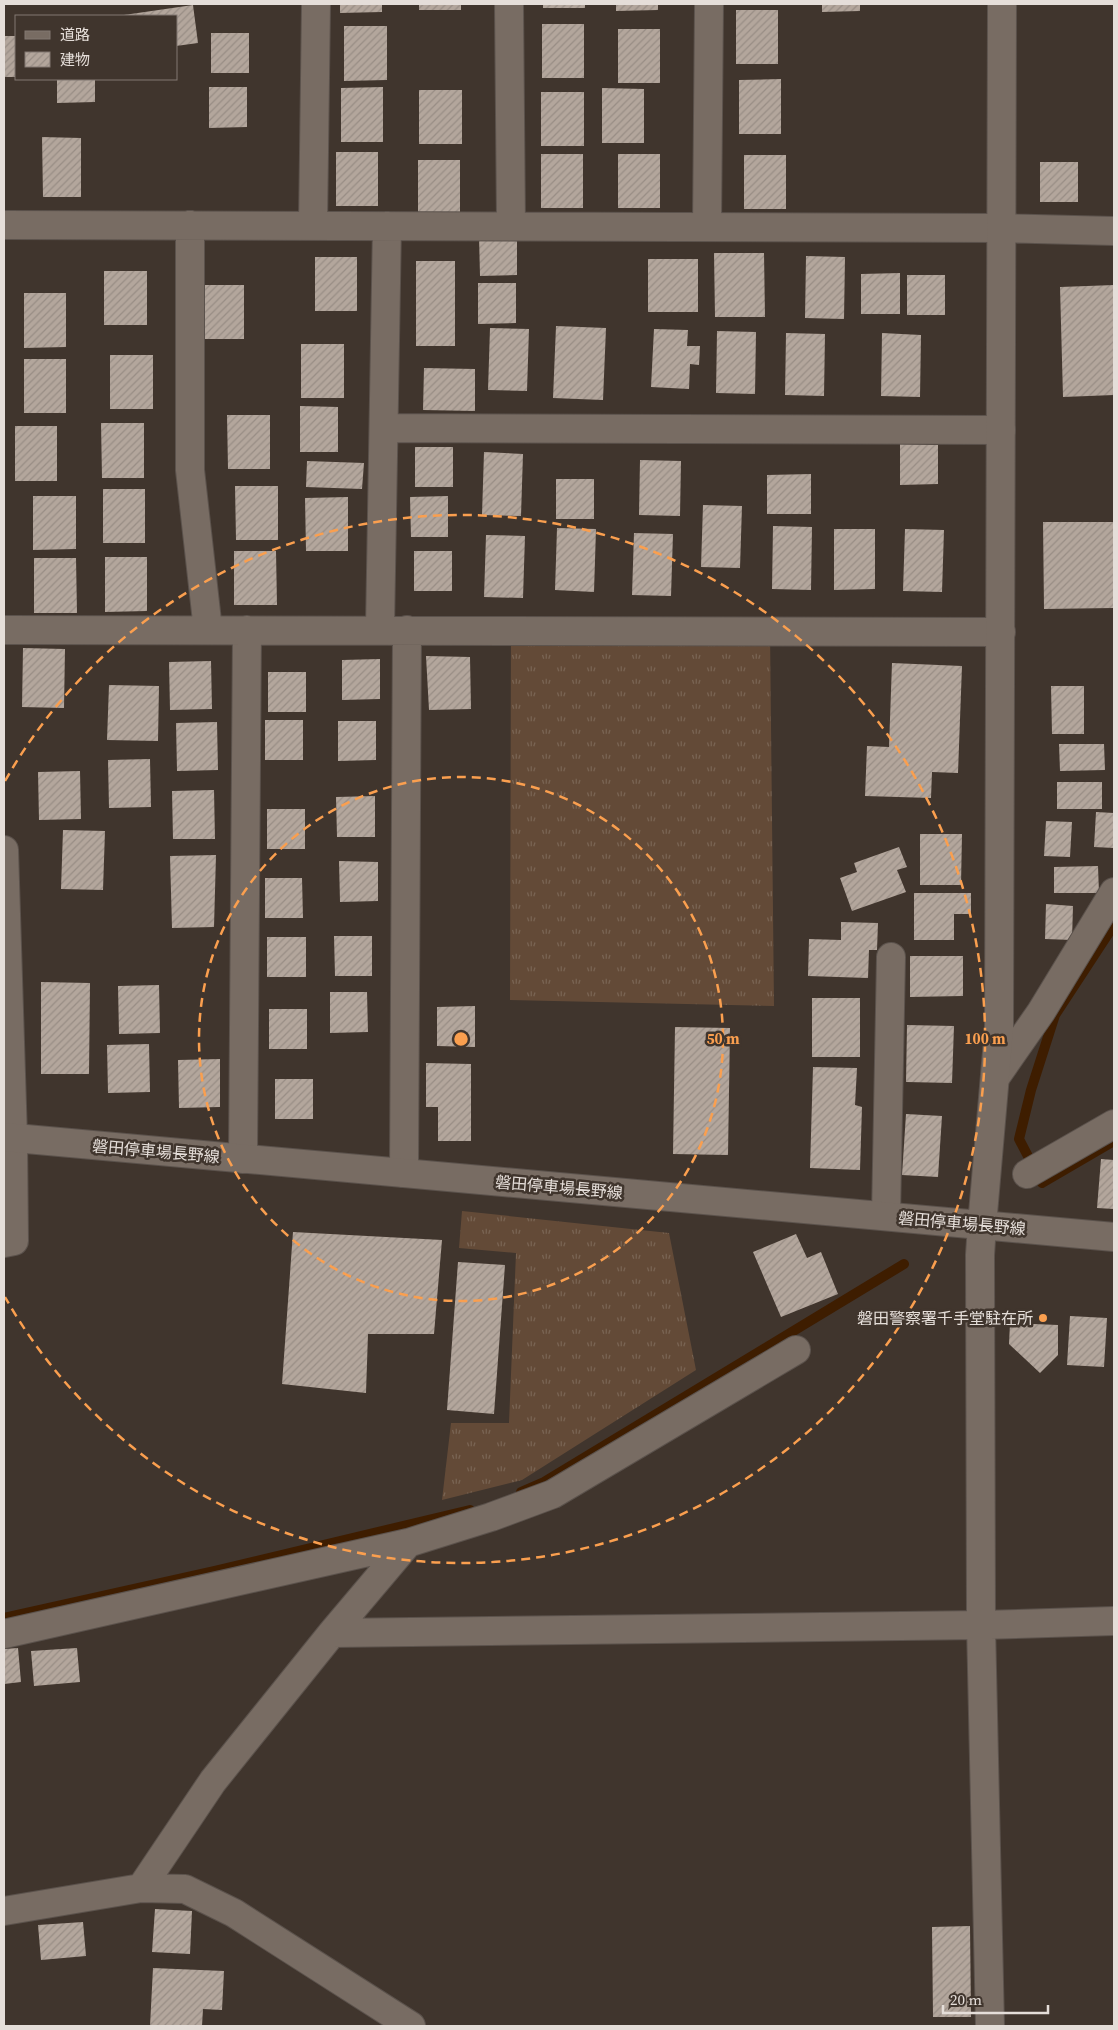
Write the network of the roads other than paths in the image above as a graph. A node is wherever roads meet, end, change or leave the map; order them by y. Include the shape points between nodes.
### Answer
1 (316, 4) edge
2 (509, 4) edge
3 (709, 4) edge
4 (1002, 4) edge
5 (4, 225) edge
6 (190, 226) junction
7 (313, 226) junction
8 (387, 226) junction
9 (511, 226) junction
10 (708, 227) junction
11 (1001, 228) junction
12 (1114, 231) edge
13 (384, 428) junction
14 (1001, 430) junction
15 (380, 629) junction
16 (4, 630) edge
17 (208, 630) junction
18 (247, 630) junction
19 (407, 630) junction
20 (1001, 632) junction
21 (4, 850) edge
22 (1114, 892) edge
23 (891, 957) dead end
24 (995, 1078) junction
25 (1114, 1124) edge
26 (8, 1138) edge
27 (243, 1159) junction
28 (1035, 1169) dead end
29 (404, 1173) junction
30 (886, 1216) junction
31 (991, 1226) junction
32 (1114, 1237) edge
33 (4, 1243) edge
34 (796, 1350) dead end
35 (408, 1543) junction
36 (1114, 1621) edge
37 (981, 1625) junction
38 (332, 1633) junction
39 (4, 1634) edge
40 (141, 1888) junction
41 (4, 1911) edge
42 (411, 2026) edge
43 (990, 2026) edge

1 - 7 street
2 - 9 street
3 - 10 street
4 - 11 street
5 - 6 street
6 - 7 street
6 - 17 street via 190,470
7 - 8 street
8 - 9 street
8 - 13 street
9 - 10 street
10 - 11 street
11 - 12 street
11 - 14 street
13 - 14 street
13 - 15 street
14 - 20 street
15 - 18 street
15 - 19 street
16 - 17 street
17 - 18 street
18 - 27 street
19 - 20 street
19 - 29 street
20 - 24 street via 999,1029
21 - 26 street
22 - 24 street via 1041,1012
23 - 30 street
24 - 31 street via 986,1179
25 - 28 street
26 - 27 street, 磐田停車場長野線
26 - 33 street via 14,1241
27 - 29 street, 磐田停車場長野線
29 - 30 street, 磐田停車場長野線
30 - 31 street, 磐田停車場長野線
31 - 32 street, 磐田停車場長野線
31 - 37 street via 980,1255
34 - 35 street via 553,1494
35 - 38 street
35 - 39 street
36 - 37 street
37 - 38 street
37 - 43 street
38 - 40 street via 212,1781
40 - 41 street
40 - 42 street via 185,1889 234,1913

